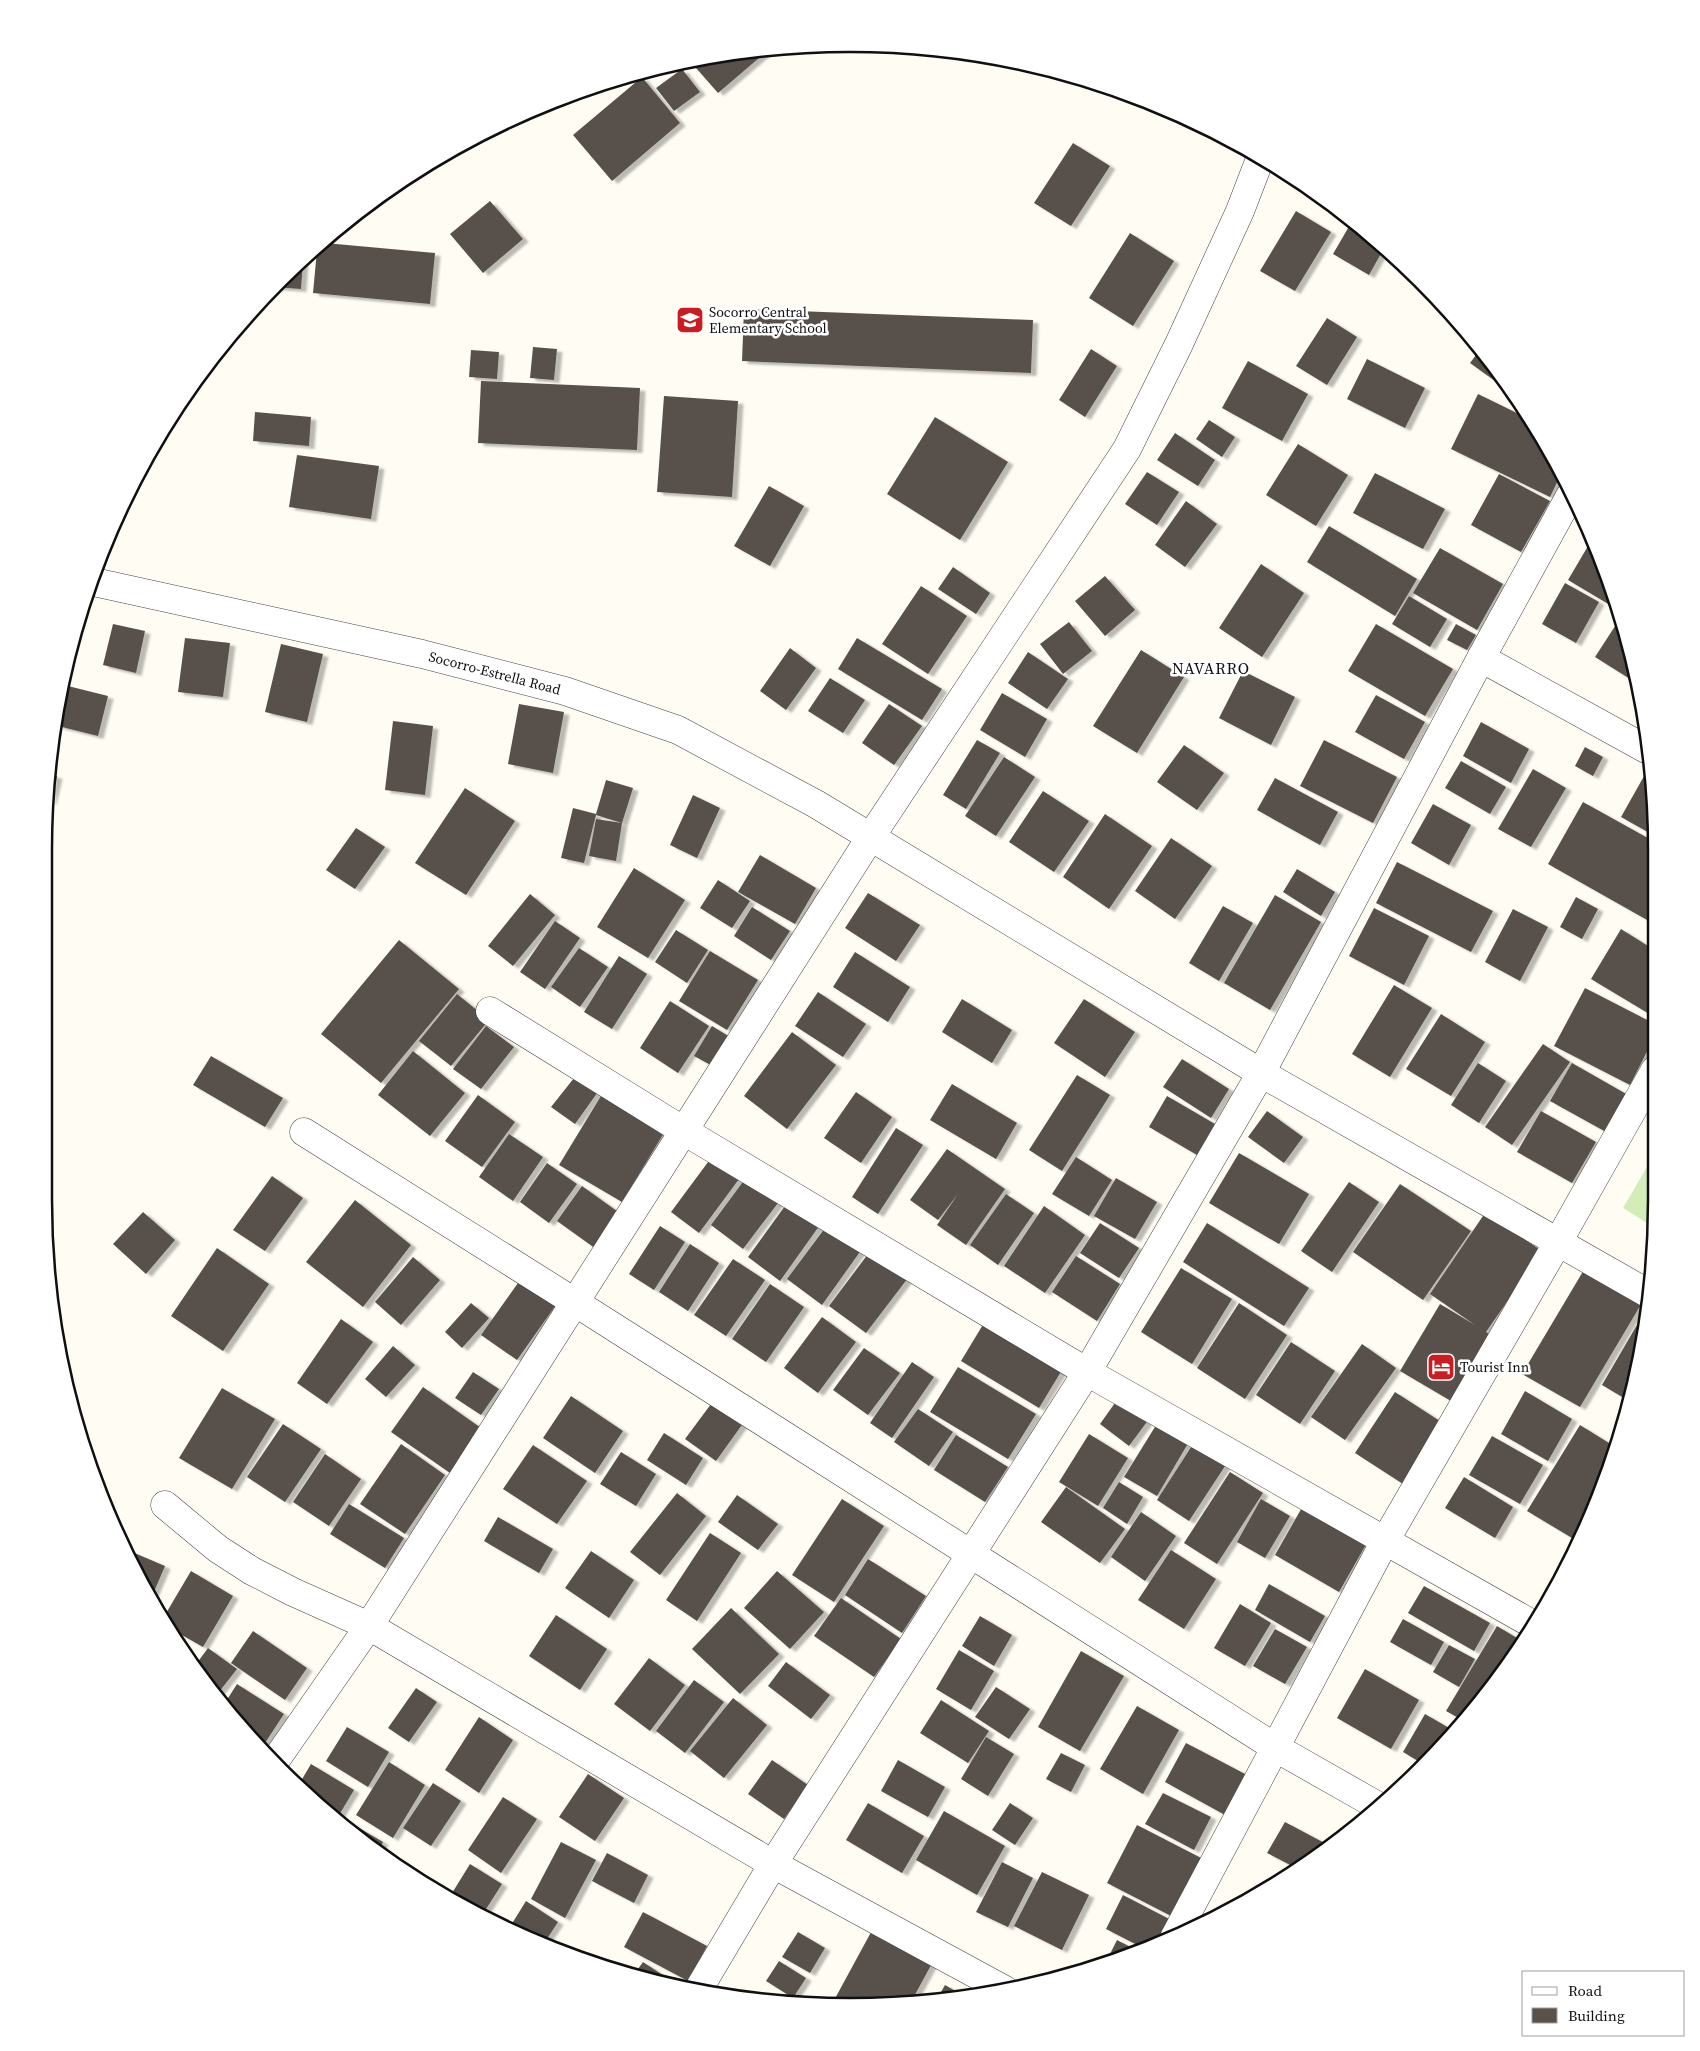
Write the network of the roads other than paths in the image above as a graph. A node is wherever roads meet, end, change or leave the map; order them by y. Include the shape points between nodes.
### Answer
1 (1258, 165) edge
2 (1567, 501) edge
3 (99, 583) edge
4 (1481, 658) junction
5 (1641, 746) edge
6 (870, 838) junction
7 (490, 1011) dead end
8 (1261, 1073) junction
9 (1648, 1082) edge
10 (684, 1131) junction
11 (304, 1132) dead end
12 (1558, 1242) junction
13 (1642, 1290) edge
14 (576, 1302) junction
15 (1087, 1372) junction
16 (164, 1505) dead end
17 (1385, 1540) junction
18 (972, 1554) junction
19 (1527, 1621) edge
20 (369, 1626) junction
21 (1276, 1748) junction
22 (279, 1757) edge
23 (1373, 1803) edge
24 (773, 1864) junction
25 (1180, 1926) edge
26 (702, 1984) edge
27 (995, 1985) edge

1 - 6 street via 1195,310 1127,449
2 - 4 street
3 - 6 street, Socorro-Estrella Road via 422,654 566,691 678,730 764,774
4 - 5 street
4 - 8 street
6 - 8 street, Socorro-Estrella Road
6 - 10 street
7 - 10 street
8 - 12 street, Socorro-Estrella Road
8 - 15 street
9 - 12 street
10 - 14 street
10 - 15 street
11 - 14 street
12 - 13 street, Socorro-Estrella Road
12 - 17 street
14 - 18 street
14 - 20 street
15 - 17 street
15 - 18 street
16 - 20 street via 218,1549 252,1571
17 - 19 street
17 - 21 street
18 - 21 street
18 - 24 street
20 - 22 street
20 - 24 street
21 - 23 street
21 - 25 street
24 - 26 street
24 - 27 street

